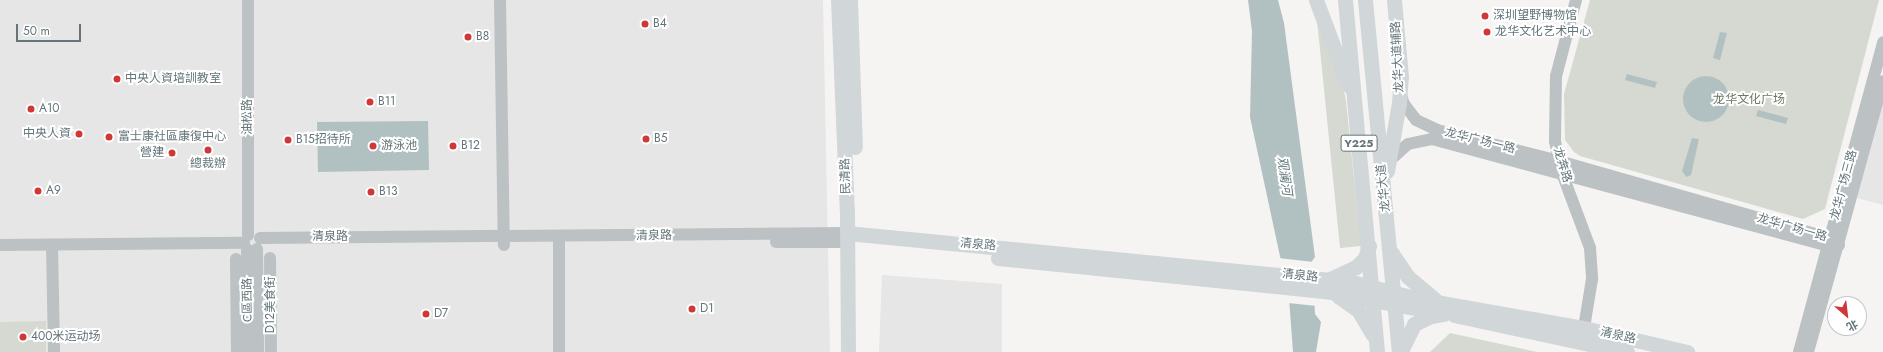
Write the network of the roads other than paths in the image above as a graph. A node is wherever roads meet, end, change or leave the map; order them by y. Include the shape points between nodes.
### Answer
1 (248, 0) edge
2 (254, 0) edge
3 (500, 0) edge
4 (838, 0) edge
5 (850, 0) edge
6 (1316, 0) edge
7 (1345, 0) edge
8 (1365, 0) edge
9 (1394, 0) edge
10 (1576, 0) edge
11 (1883, 42) edge
12 (1883, 81) edge
13 (1400, 91) junction
14 (1355, 103) junction
15 (1389, 161) junction
16 (1561, 167) junction
17 (1384, 188) junction
18 (852, 238) junction
19 (504, 241) junction
20 (559, 241) junction
21 (253, 242) junction
22 (1832, 243) junction
23 (0, 245) edge
24 (52, 245) junction
25 (1369, 245) junction
26 (1390, 249) junction
27 (270, 258) dead end
28 (236, 262) dead end
29 (1329, 286) junction
30 (1373, 292) junction
31 (1394, 297) junction
32 (1443, 308) junction
33 (1584, 328) junction
34 (1377, 346) edge
35 (54, 352) edge
36 (237, 352) edge
37 (248, 352) edge
38 (258, 352) edge
39 (271, 352) edge
40 (560, 352) edge
41 (848, 352) edge
42 (858, 352) edge
43 (1400, 352) edge
44 (1627, 352) edge
45 (1687, 352) edge
46 (1799, 352) edge
47 (1808, 352) edge

1 - 21 street, 油松路
2 - 21 street, 油松路
3 - 19 street
4 - 18 main road, 民清路
5 - 18 main road, 民清路
6 - 14 main road
7 - 14 main road, 龙华大道 / Y225
8 - 17 main road, 龙华大道 / Y225
9 - 13 main road, 龙华大道辅路
10 - 16 street, 龙奔路 via 1555,86 1555,141
11 - 22 street, 龙华广场三路
12 - 22 street, 龙华广场三路
13 - 15 main road, 龙华大道辅路
13 - 16 street, 龙华广场一路 via 1409,112 1424,125
14 - 25 main road, 龙华大道 / Y225
15 - 16 street, 龙华广场一路 via 1408,144 1432,139
15 - 17 main road, 龙华大道辅路
16 - 22 street, 龙华广场一路
16 - 33 street, 龙奔路 via 1590,248 1592,279
17 - 26 main road, 龙华大道 / Y225
18 - 20 street, 清泉路
18 - 29 main road, 清泉路
18 - 41 main road, 民清路
18 - 42 main road, 民清路
19 - 20 street, 清泉路
19 - 21 street, 清泉路
20 - 40 street
21 - 24 street, 清泉路
21 - 37 street, C區西路
21 - 38 street
22 - 46 street, 龙华广场三路
22 - 47 street, 龙华广场三路
23 - 24 street, 清泉路
24 - 35 street
25 - 29 main road via 1365,258
25 - 30 main road, 龙华大道 / Y225
26 - 31 main road, 龙华大道 / Y225
26 - 32 main road via 1408,277
27 - 39 street, D12美食街
28 - 36 street
29 - 30 main road, 清泉路
29 - 34 main road via 1358,310
30 - 31 main road, 清泉路
30 - 34 main road, 龙华大道
31 - 32 main road, 清泉路
31 - 43 main road, 龙华大道
32 - 33 main road, 清泉路
32 - 43 main road via 1414,324
32 - 44 main road, 清泉路
33 - 45 main road, 清泉路

